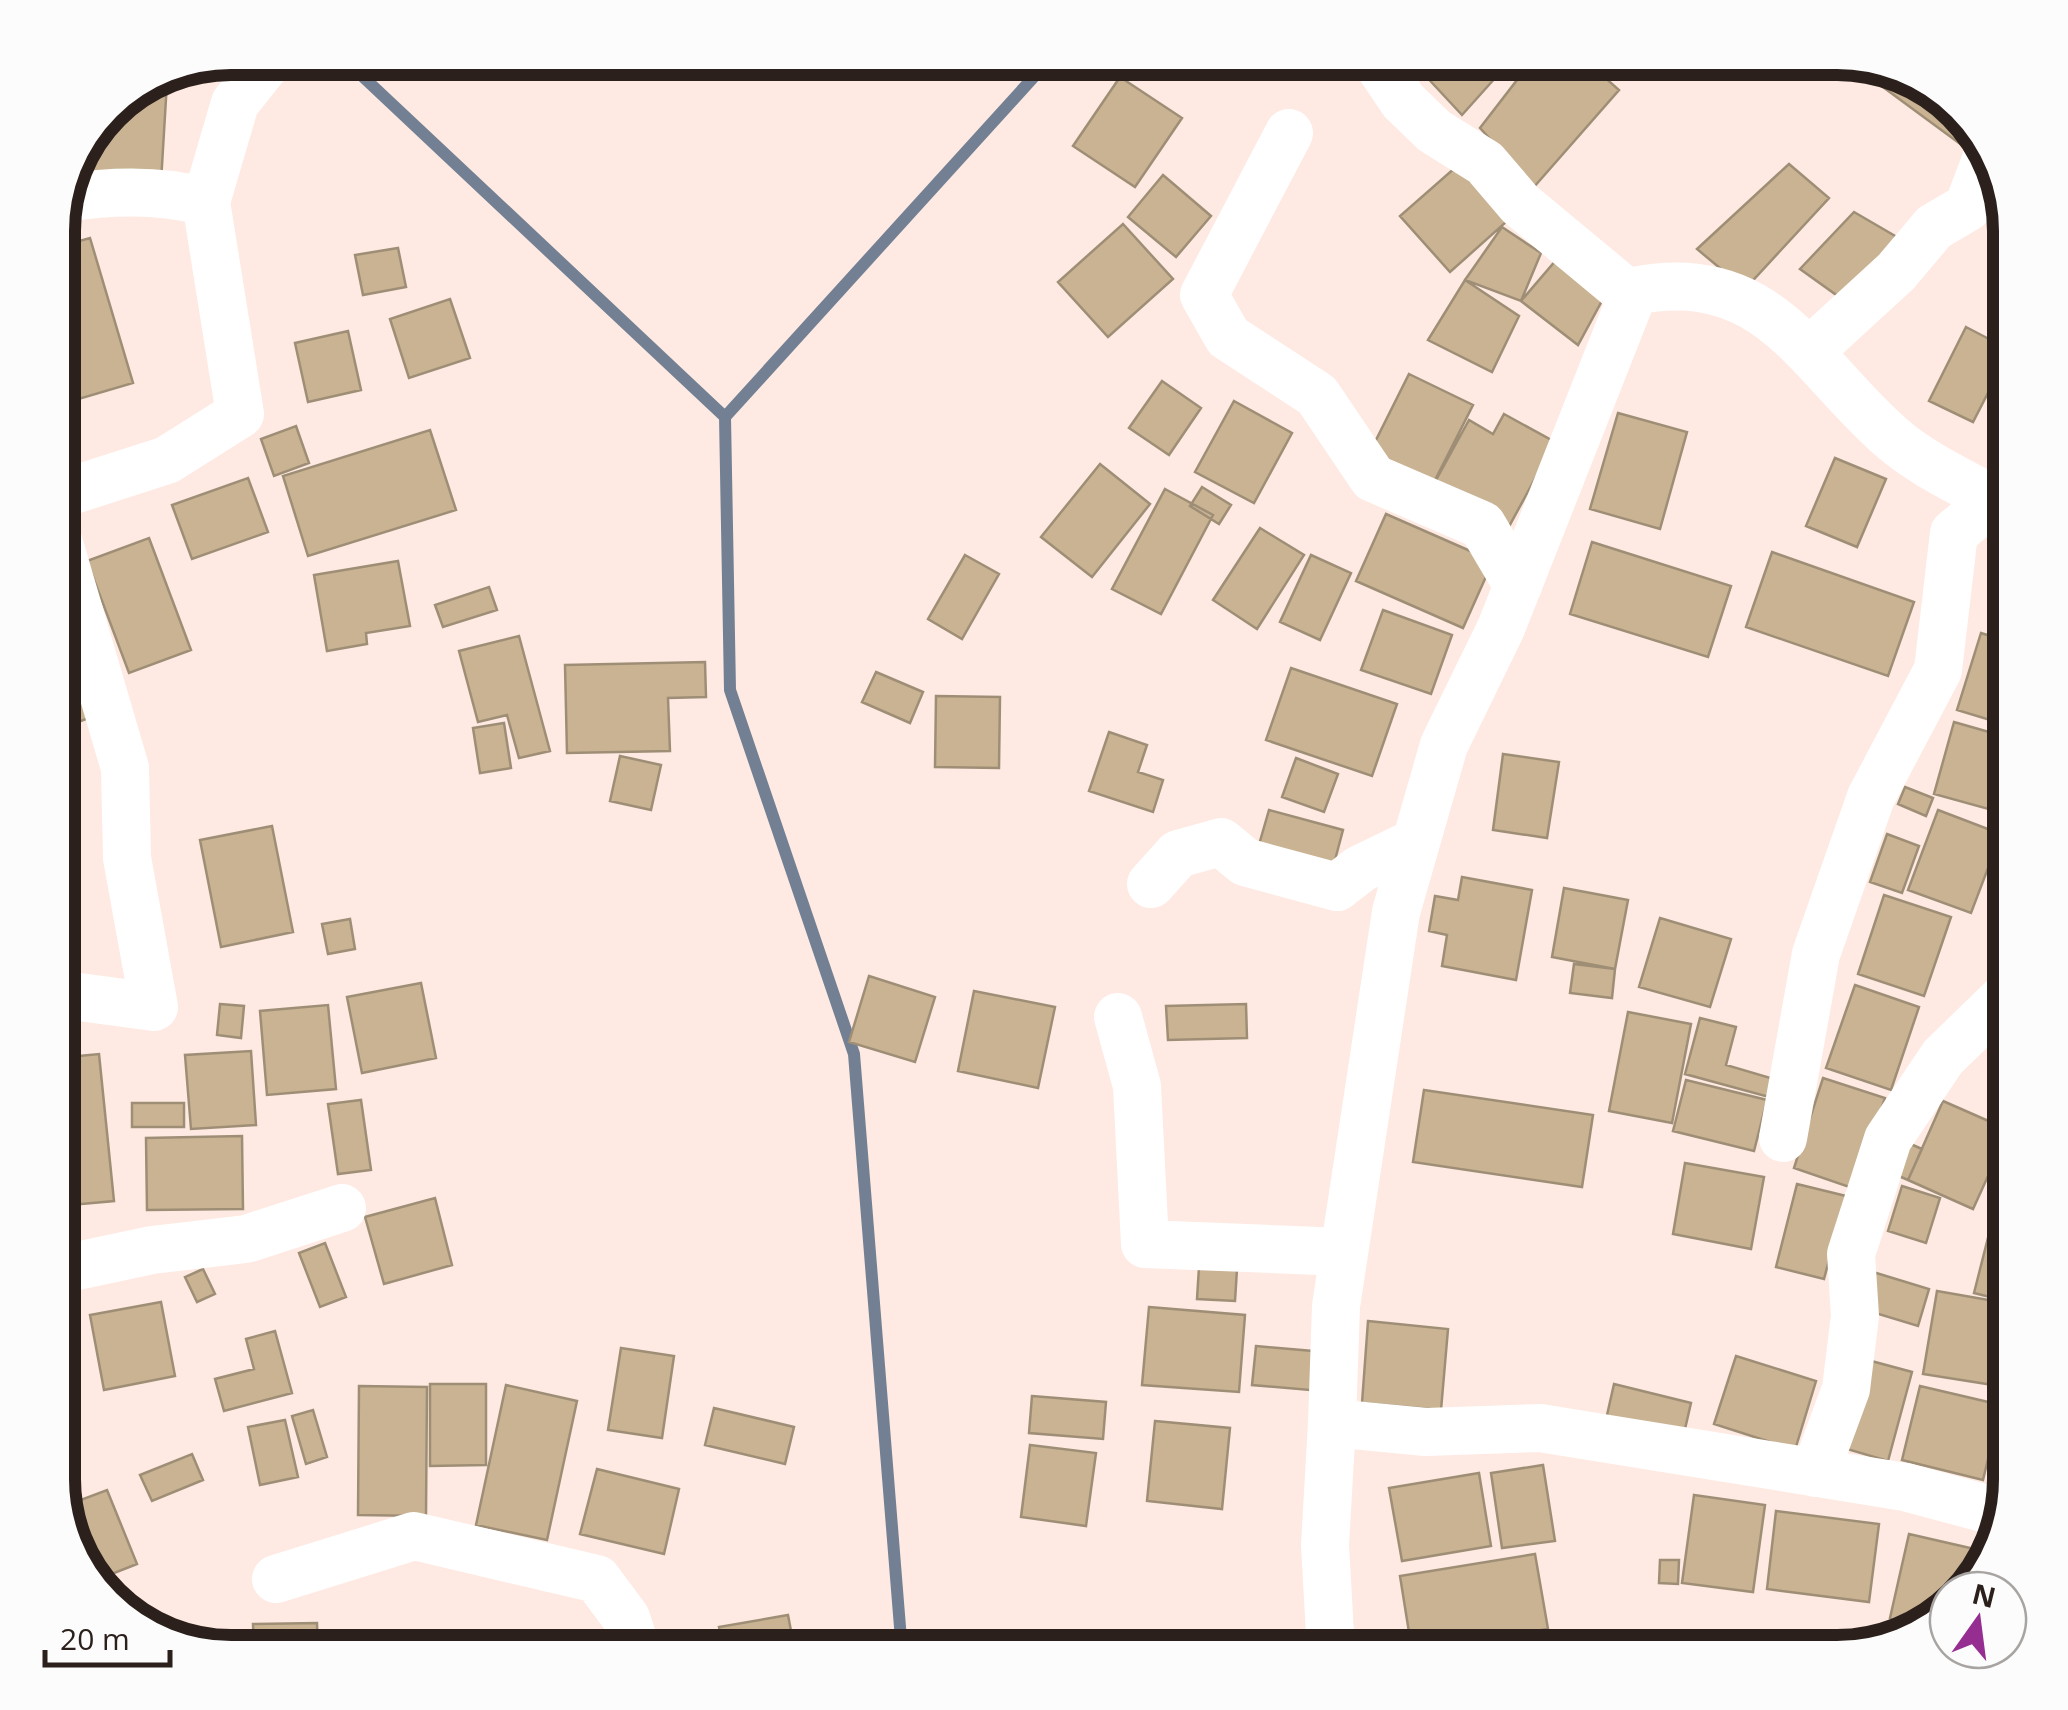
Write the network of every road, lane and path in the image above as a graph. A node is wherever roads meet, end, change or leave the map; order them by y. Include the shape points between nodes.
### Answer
1 (257, 75) edge
2 (1386, 75) edge
3 (1289, 133) dead end
4 (1981, 173) edge
5 (79, 197) edge
6 (206, 202) junction
7 (1632, 297) junction
8 (1811, 350) junction
9 (75, 490) edge
10 (1993, 499) edge
11 (1993, 510) edge
12 (1518, 586) junction
13 (75, 598) edge
14 (1416, 842) junction
15 (1151, 884) dead end
16 (75, 996) edge
17 (1993, 1008) edge
18 (1118, 1017) dead end
19 (1783, 1138) dead end
20 (342, 1208) dead end
21 (1344, 1252) junction
22 (75, 1266) edge
23 (1332, 1422) junction
24 (1815, 1472) junction
25 (1989, 1510) edge
26 (276, 1579) dead end
27 (632, 1635) edge
28 (1330, 1635) edge

1 - 6 street via 235,102
2 - 7 street via 1434,131 1485,164 1520,204
3 - 12 street via 1204,296 1228,337 1317,395 1373,478 1482,525
4 - 8 street via 1968,207 1934,227
5 - 6 street via 180,194
6 - 9 street via 240,414 167,460
7 - 8 street via 1634,291 1673,284 1738,297
7 - 12 street
8 - 10 street via 1893,439
11 - 19 street via 1954,534 1938,670 1871,797 1816,954
12 - 14 street via 1444,745
13 - 16 street via 125,768 128,858 154,1008
14 - 15 street via 1337,887 1244,862 1221,842 1178,854
14 - 21 street via 1396,912
17 - 24 street via 1943,1057 1888,1140 1850,1254 1855,1316 1846,1389
18 - 21 street via 1137,1086 1145,1244
20 - 22 street via 246,1239
21 - 23 street
23 - 24 street via 1426,1432 1540,1428
23 - 28 street via 1325,1545
24 - 25 street
26 - 27 street via 414,1536 597,1579

